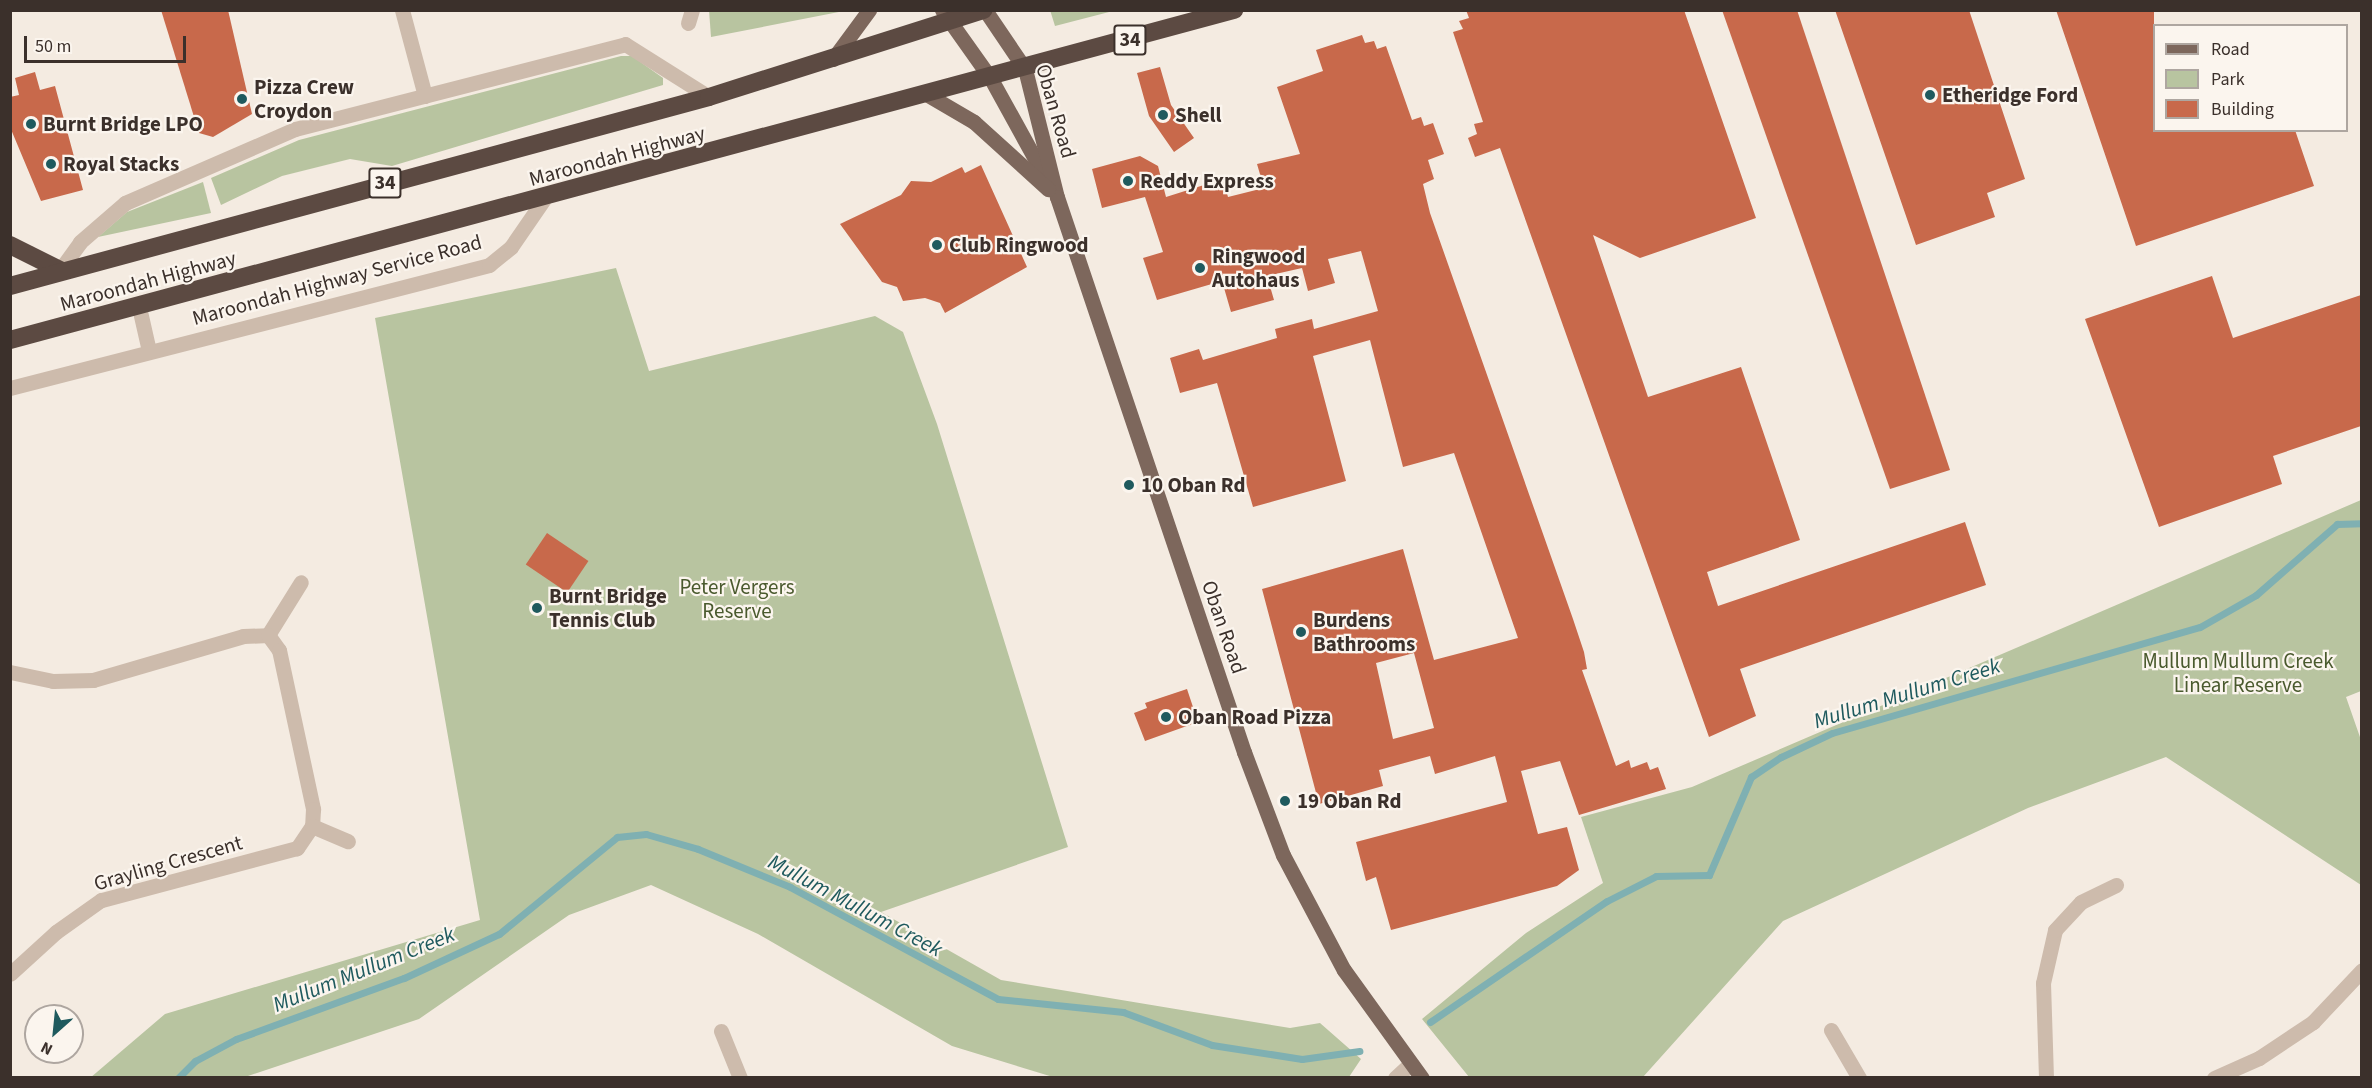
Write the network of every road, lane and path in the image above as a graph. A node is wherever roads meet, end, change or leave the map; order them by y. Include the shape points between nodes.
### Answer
1 (402, 10) edge
2 (868, 10) edge
3 (985, 10) edge
4 (1234, 10) edge
5 (947, 17) edge
6 (833, 59) junction
7 (1025, 69) junction
8 (991, 79) junction
9 (928, 95) junction
10 (425, 96) junction
11 (710, 97) junction
12 (1057, 197) junction
13 (544, 199) junction
14 (10, 244) edge
15 (60, 270) junction
16 (10, 286) edge
17 (139, 307) junction
18 (10, 340) edge
19 (149, 351) junction
20 (10, 388) edge
21 (301, 582) dead end
22 (268, 636) junction
23 (10, 672) edge
24 (312, 826) junction
25 (348, 841) dead end
26 (2116, 885) dead end
27 (2361, 970) edge
28 (10, 974) edge
29 (1831, 1030) dead end
30 (721, 1031) dead end
31 (1410, 1064) junction
32 (740, 1077) edge
33 (1395, 1077) edge
34 (1422, 1077) edge
35 (1858, 1077) edge
36 (2046, 1077) edge
37 (2214, 1077) edge

1 - 10 street
2 - 6 main road
3 - 5 highway, Maroondah Highway / 34
3 - 7 main road, Oban Road
4 - 7 highway, Maroondah Highway / 34
5 - 6 highway, Maroondah Highway / 34
5 - 8 main road, Oban Road
6 - 11 highway, Maroondah Highway / 34
7 - 8 highway, Maroondah Highway / 34
7 - 12 main road, Oban Road
8 - 9 highway, Maroondah Highway / 34
8 - 12 main road, Oban Road
9 - 12 main road via 974,122
9 - 13 highway, Maroondah Highway / 34
10 - 11 street via 625,44
10 - 15 street via 295,129 125,203 80,242
11 - 15 highway, Maroondah Highway / 34
12 - 31 main road, Oban Road via 1240,741 1283,855 1344,970
13 - 17 highway, Maroondah Highway / 34
13 - 19 street, Maroondah Highway Service Road via 511,247 489,265
14 - 15 highway
15 - 16 highway, Maroondah Highway / 34
17 - 18 highway, Maroondah Highway / 34
17 - 19 street
19 - 20 street, Maroondah Highway Service Road
21 - 22 street
22 - 23 street via 243,636 93,680 54,681
22 - 24 street via 279,650 313,809
24 - 25 street
24 - 28 street, Grayling Crescent via 297,848 101,900 56,932
26 - 36 street via 2081,902 2055,930 2043,983
27 - 37 street via 2313,1022 2259,1058
29 - 35 street
30 - 32 street
31 - 33 street
31 - 34 main road, Oban Road

